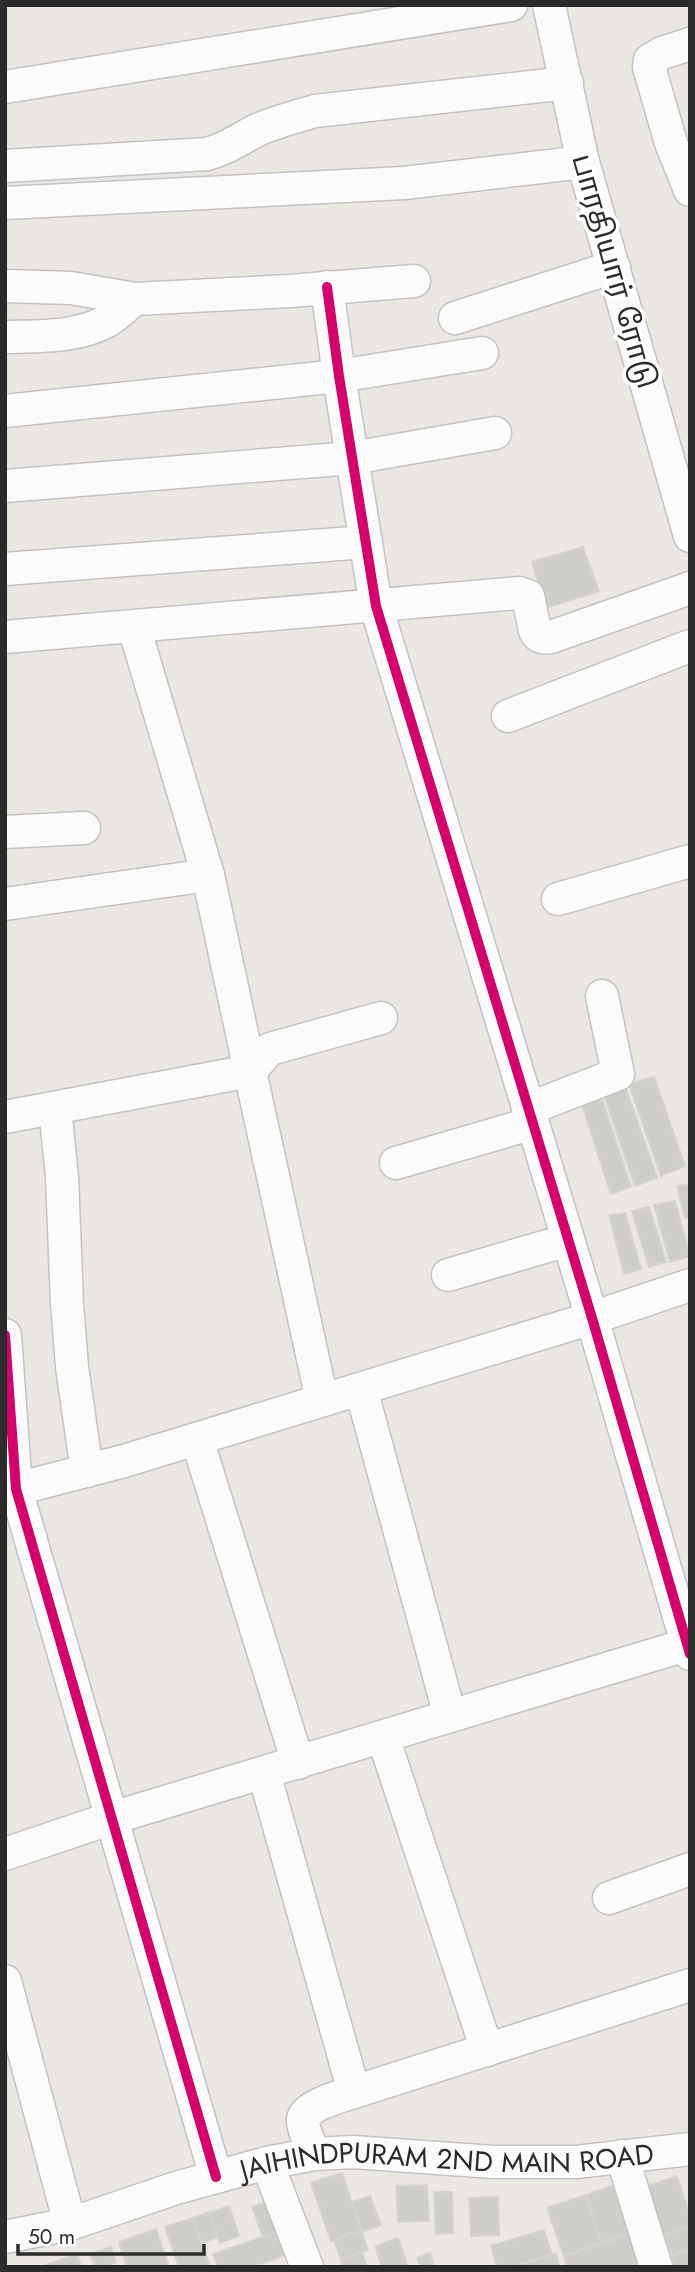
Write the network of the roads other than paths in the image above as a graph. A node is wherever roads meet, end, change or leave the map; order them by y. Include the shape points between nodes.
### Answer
1 (511, 5) edge
2 (549, 5) edge
3 (690, 44) edge
4 (567, 83) junction
5 (5, 87) edge
6 (583, 162) junction
7 (5, 166) edge
8 (690, 190) edge
9 (5, 203) edge
10 (614, 267) junction
11 (414, 281) dead end
12 (5, 286) edge
13 (327, 287) junction
14 (135, 299) junction
15 (455, 318) dead end
16 (5, 337) edge
17 (482, 353) dead end
18 (339, 376) junction
19 (5, 411) edge
20 (495, 433) dead end
21 (352, 457) junction
22 (5, 486) edge
23 (690, 536) edge
24 (366, 542) junction
25 (5, 569) edge
26 (690, 589) edge
27 (376, 606) junction
28 (134, 627) junction
29 (5, 637) edge
30 (690, 646) edge
31 (508, 716) dead end
32 (84, 828) dead end
33 (5, 832) edge
34 (690, 861) edge
35 (208, 875) junction
36 (558, 899) dead end
37 (5, 904) edge
38 (602, 996) dead end
39 (381, 1018) dead end
40 (250, 1071) junction
41 (55, 1108) junction
42 (530, 1116) junction
43 (5, 1117) edge
44 (396, 1163) dead end
45 (568, 1240) junction
46 (448, 1275) dead end
47 (690, 1286) edge
48 (592, 1318) junction
49 (5, 1335) edge
50 (361, 1389) junction
51 (322, 1401) junction
52 (197, 1439) junction
53 (87, 1471) junction
54 (10, 1490) edge
55 (688, 1650) edge
56 (450, 1716) junction
57 (383, 1737) junction
58 (298, 1763) junction
59 (264, 1773) junction
60 (112, 1818) junction
61 (5, 1854) edge
62 (690, 1869) edge
63 (609, 1898) dead end
64 (5, 1981) edge
65 (690, 1985) edge
66 (487, 2050) junction
67 (354, 2092) junction
68 (690, 2149) edge
69 (314, 2154) junction
70 (622, 2156) junction
71 (267, 2163) junction
72 (216, 2177) junction
73 (70, 2224) junction
74 (5, 2237) edge
75 (307, 2267) edge
76 (656, 2267) edge

1 - 5 street
2 - 4 street, பாரதியார் ரோடு
3 - 8 street via 662,53 650,60 649,67
4 - 6 street, பாரதியார் ரோடு
4 - 7 street via 315,111 207,154
6 - 9 street via 404,183
6 - 10 street, பாரதியார் ரோடு
10 - 15 street
10 - 23 street, பாரதியார் ரோடு
11 - 13 street
12 - 14 street via 71,288
13 - 14 street
13 - 18 street
14 - 16 street via 110,319 87,329 64,335
17 - 18 street
18 - 19 street
18 - 21 street
20 - 21 street
21 - 22 street
21 - 24 street
24 - 25 street
24 - 27 street
26 - 27 street via 551,638 535,631 525,594
27 - 28 street
27 - 42 street
28 - 29 street
28 - 35 street
30 - 31 street
32 - 33 street
34 - 36 street
35 - 37 street
35 - 40 street
38 - 42 street via 618,1074
39 - 40 street via 270,1049
40 - 41 street
40 - 51 street
41 - 43 street
41 - 53 street via 72,1367
42 - 44 street
42 - 45 street
45 - 46 street
45 - 48 street
47 - 48 street
48 - 50 street
48 - 55 street
49 - 54 street
50 - 51 street
50 - 56 street
51 - 52 street
52 - 53 street
52 - 58 street
53 - 54 street
54 - 60 street
55 - 56 street
56 - 57 street
57 - 58 street
57 - 66 street
58 - 59 street
59 - 60 street
59 - 67 street
60 - 61 street
60 - 72 street
62 - 63 street
64 - 73 street
65 - 66 street
66 - 67 street
67 - 69 street via 304,2113 302,2120
68 - 70 street, JAIHINDPURAM 2ND MAIN ROAD
69 - 70 street, JAIHINDPURAM 2ND MAIN ROAD via 364,2152 493,2162
69 - 71 street, JAIHINDPURAM 2ND MAIN ROAD
70 - 76 street
71 - 72 street, JAIHINDPURAM 2ND MAIN ROAD
71 - 75 street
72 - 73 street, JAIHINDPURAM 2ND MAIN ROAD
73 - 74 street, JAIHINDPURAM 2ND MAIN ROAD

